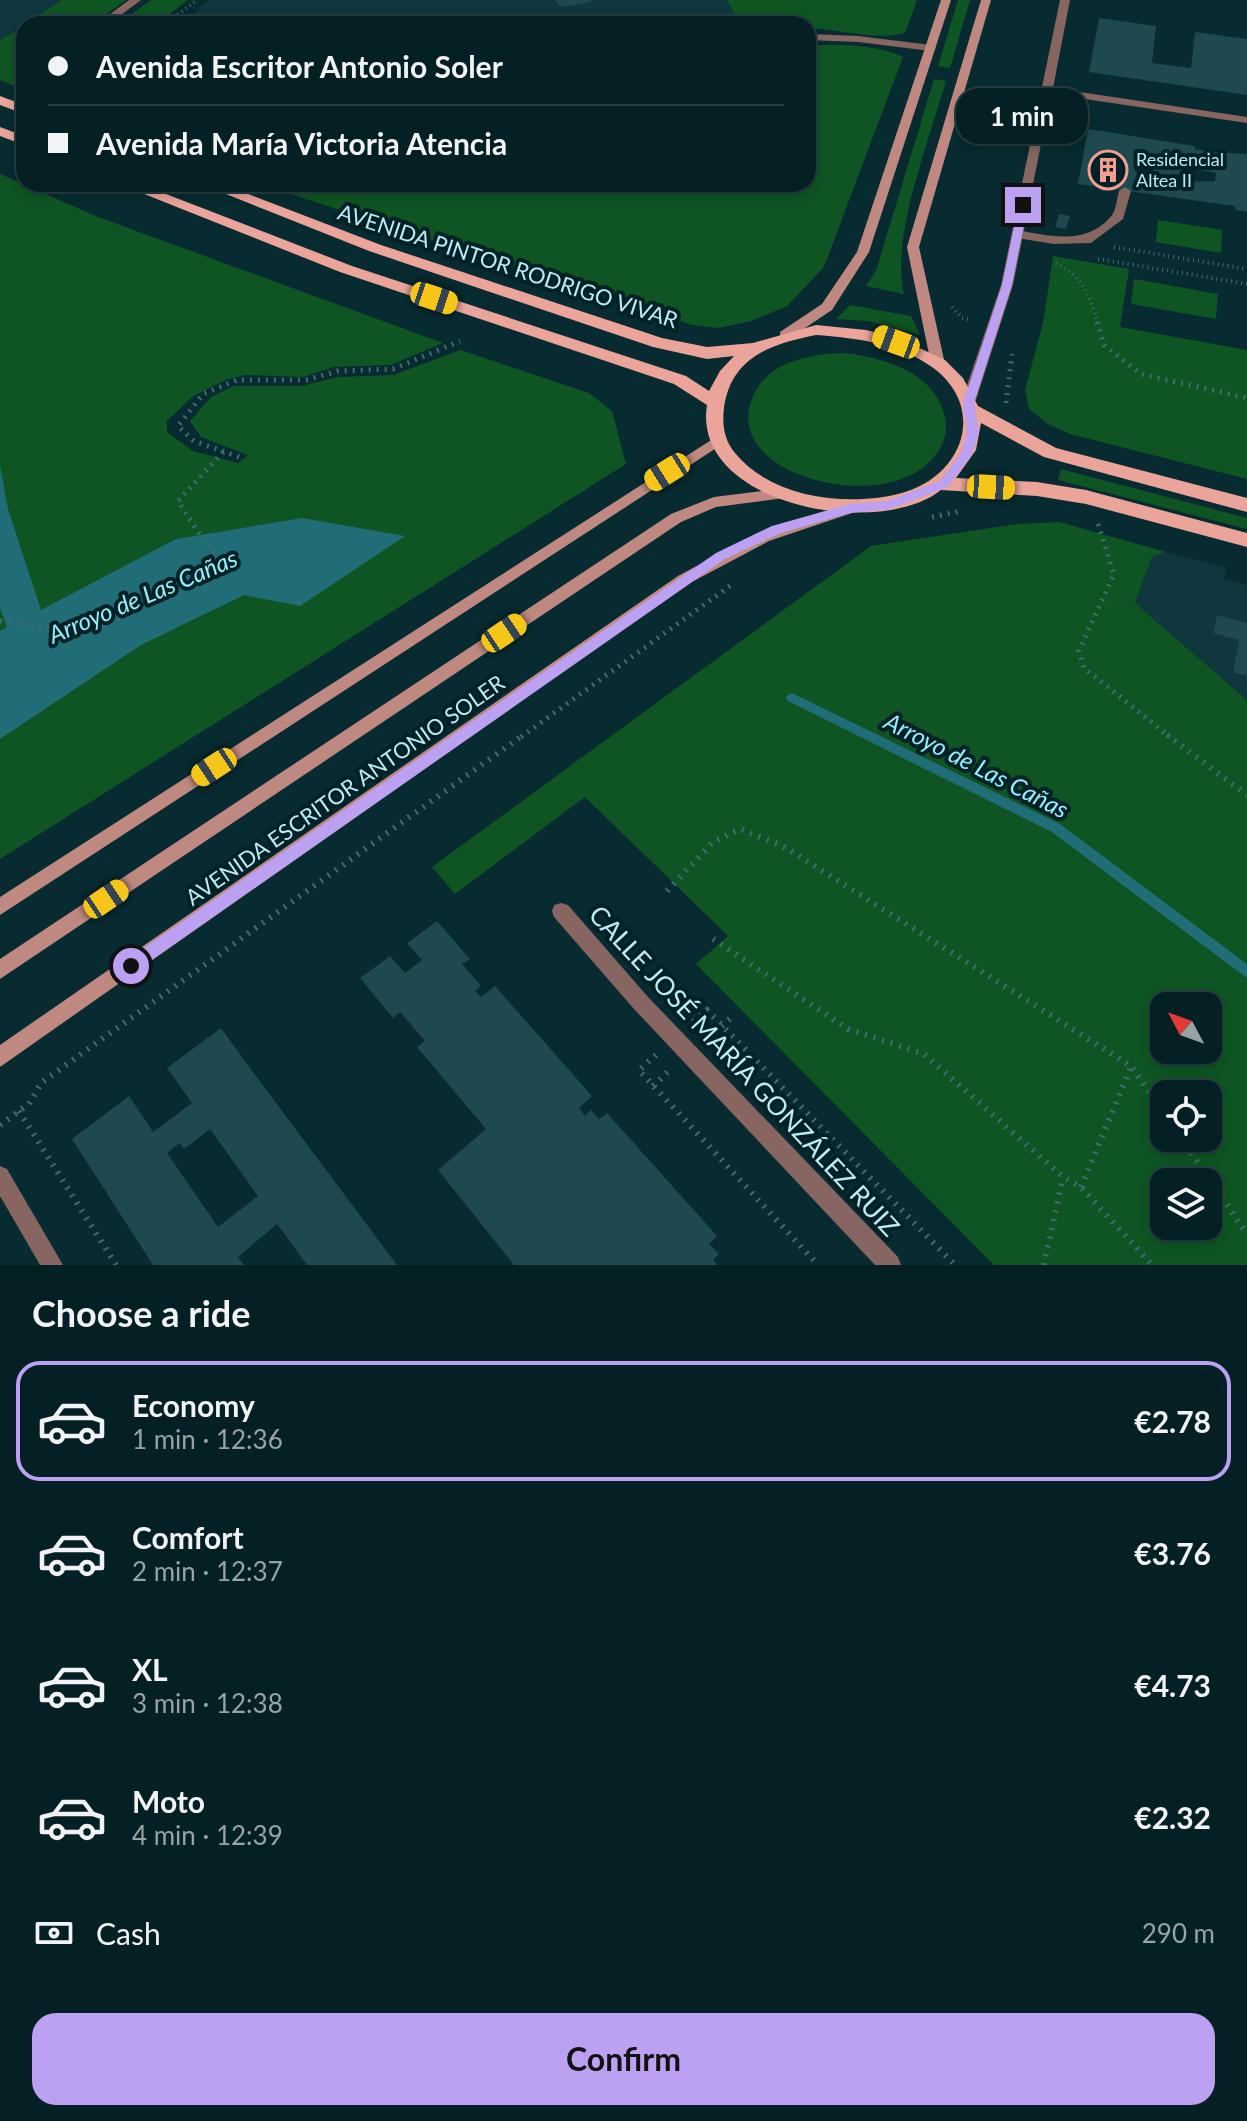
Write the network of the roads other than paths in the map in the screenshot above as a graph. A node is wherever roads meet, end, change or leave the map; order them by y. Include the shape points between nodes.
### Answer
1 (136, 0) edge
2 (946, 0) edge
3 (986, 0) edge
4 (1065, 0) edge
5 (113, 16) edge
6 (816, 37) edge
7 (931, 48) junction
8 (1046, 90) junction
9 (1247, 120) edge
10 (1125, 191) dead end
11 (147, 192) edge
12 (229, 192) edge
13 (1017, 234) junction
14 (785, 335) junction
15 (753, 348) junction
16 (938, 364) junction
17 (713, 401) junction
18 (969, 406) junction
19 (719, 440) junction
20 (944, 484) junction
21 (779, 494) junction
22 (1247, 505) edge
23 (850, 508) junction
24 (1247, 540) edge
25 (0, 907) edge
26 (561, 911) dead end
27 (0, 970) edge
28 (0, 1057) edge
29 (0, 1176) edge
30 (52, 1265) edge
31 (890, 1265) edge

1 - 5 street
2 - 7 street
3 - 16 street via 913,247
4 - 8 street
6 - 7 street
7 - 14 street via 863,252 827,307
8 - 9 street
8 - 13 street
10 - 13 street via 1119,216 1087,240
11 - 17 main road via 346,269 680,380
12 - 15 main road, AVENIDA PINTOR RODRIGO VIVAR via 375,248 659,343 707,353
13 - 18 street
14 - 15 main road
14 - 16 main road via 838,330 881,336
15 - 17 main road via 727,369
16 - 18 main road
17 - 19 main road via 711,422
18 - 20 main road via 973,432 966,454
18 - 22 main road via 1050,453
19 - 21 main road via 753,479
19 - 25 street
20 - 23 main road via 890,505
20 - 24 main road via 1086,497
21 - 23 main road
21 - 27 street, AVENIDA ESCRITOR ANTONIO SOLER via 714,502 676,518
23 - 28 street, AVENIDA ESCRITOR ANTONIO SOLER via 777,529 683,580
26 - 31 street, CALLE JOSÉ MARÍA GONZÁLEZ RUIZ
29 - 30 street

